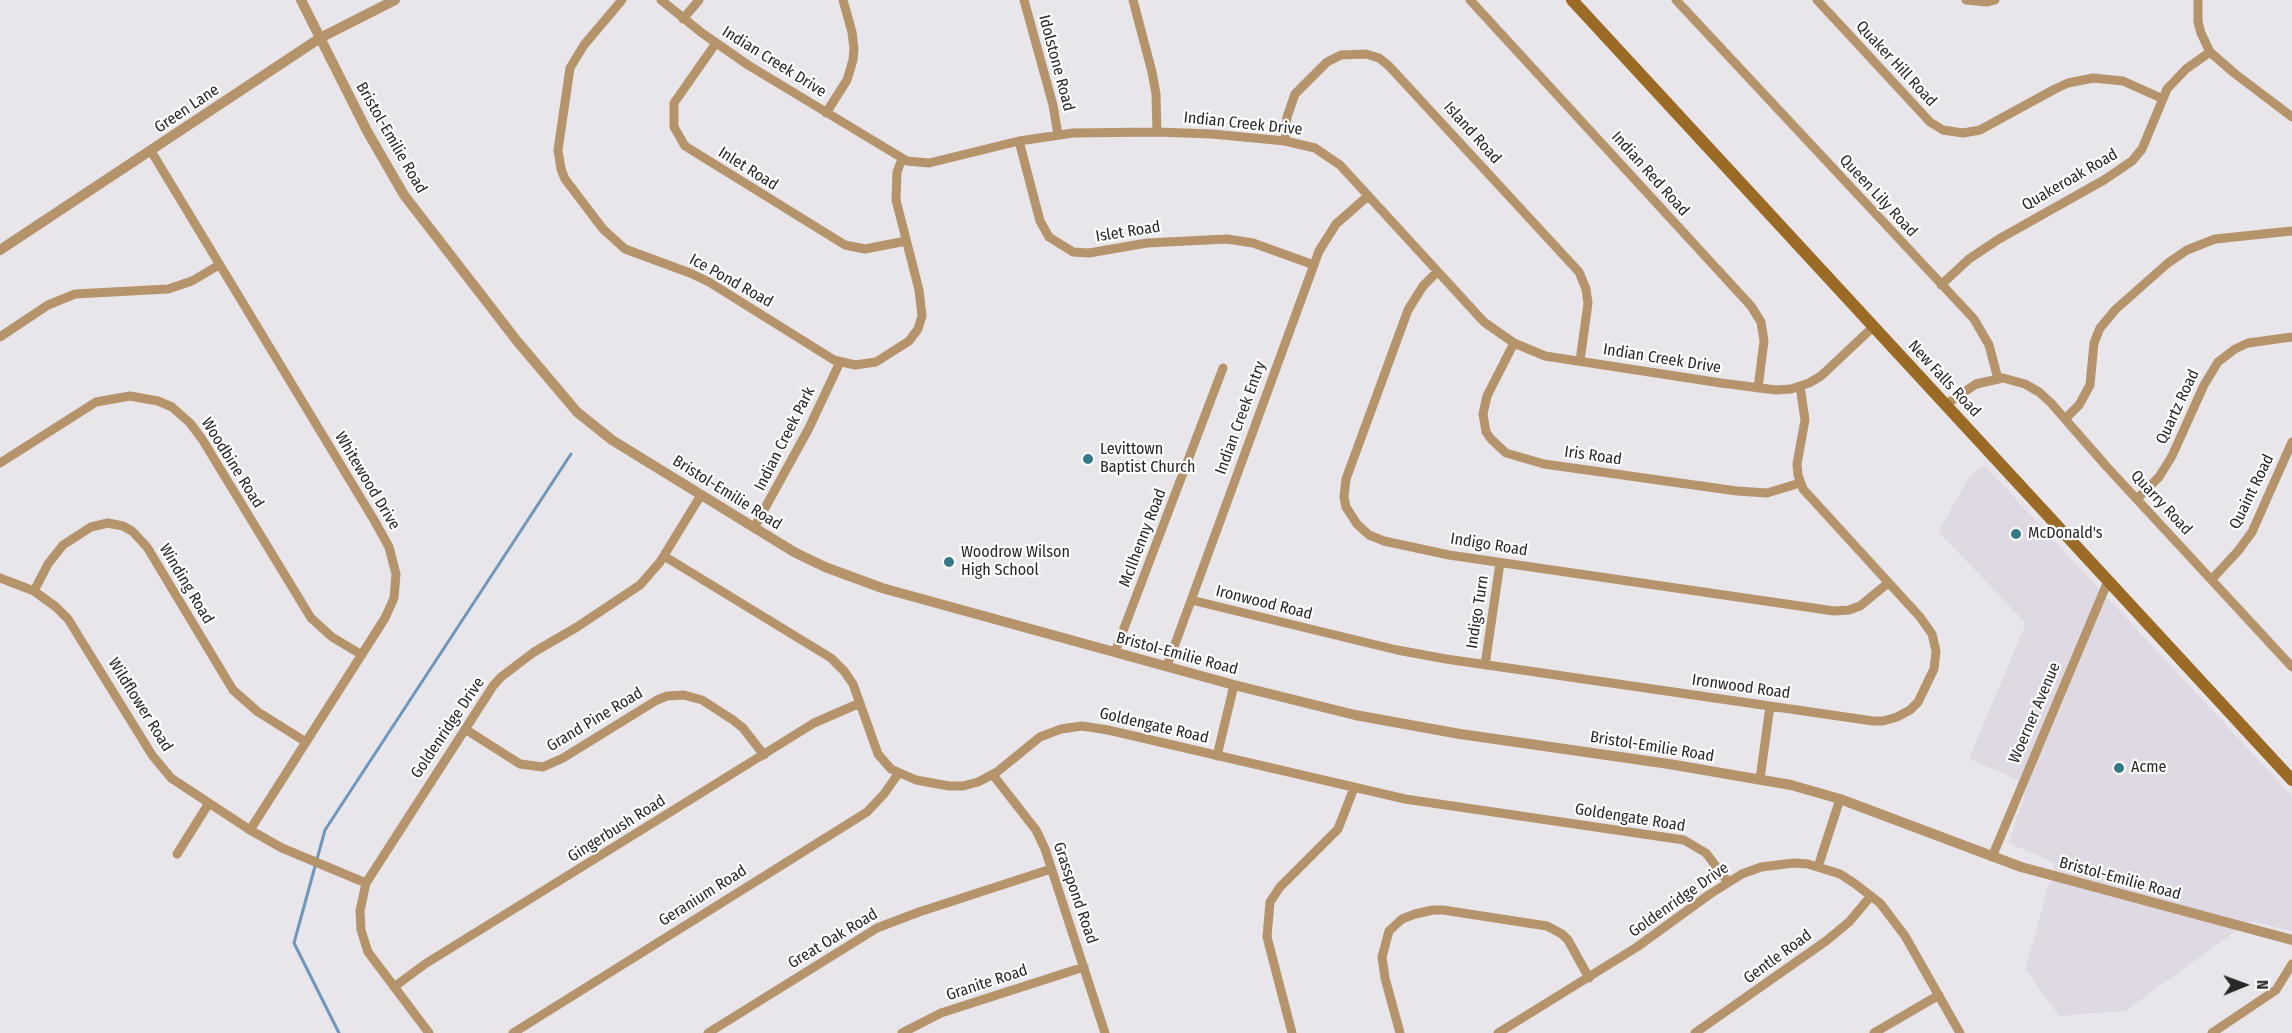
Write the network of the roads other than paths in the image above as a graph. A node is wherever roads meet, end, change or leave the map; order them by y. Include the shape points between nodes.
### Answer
1 (301, 0) edge
2 (395, 0) edge
3 (622, 0) edge
4 (661, 0) edge
5 (699, 0) edge
6 (843, 0) edge
7 (1024, 0) edge
8 (1133, 0) edge
9 (1470, 0) edge
10 (1572, 0) edge
11 (1676, 0) edge
12 (1817, 0) edge
13 (1966, 0) edge
14 (1995, 0) edge
15 (2198, 0) edge
16 (683, 19) junction
17 (320, 38) junction
18 (716, 44) junction
19 (2211, 52) junction
20 (2161, 98) junction
21 (826, 113) junction
22 (2292, 117) edge
23 (1157, 132) junction
24 (1058, 135) junction
25 (1019, 141) junction
26 (1285, 141) junction
27 (151, 151) junction
28 (902, 159) junction
29 (1368, 196) junction
30 (2292, 231) edge
31 (906, 242) junction
32 (0, 250) edge
33 (219, 265) junction
34 (1314, 265) junction
35 (1437, 272) junction
36 (1941, 285) junction
37 (1874, 327) junction
38 (0, 337) edge
39 (2292, 337) edge
40 (1514, 343) junction
41 (1580, 361) junction
42 (840, 362) junction
43 (1223, 368) dead end
44 (1998, 379) junction
45 (1800, 386) junction
46 (1758, 388) junction
47 (1945, 405) junction
48 (2065, 419) junction
49 (2292, 442) edge
50 (0, 463) edge
51 (1800, 483) junction
52 (701, 495) junction
53 (2137, 499) junction
54 (754, 528) junction
55 (664, 556) junction
56 (1500, 563) junction
57 (0, 578) edge
58 (2212, 579) junction
59 (2108, 581) junction
60 (1888, 583) junction
61 (34, 591) junction
62 (1191, 600) junction
63 (1115, 652) junction
64 (362, 655) junction
65 (2290, 661) edge
66 (1485, 665) junction
67 (1167, 666) junction
68 (1233, 685) junction
69 (860, 703) junction
70 (1770, 706) junction
71 (465, 729) junction
72 (306, 742) junction
73 (764, 755) junction
74 (1217, 756) junction
75 (898, 774) junction
76 (993, 776) junction
77 (1760, 779) junction
78 (2292, 780) edge
79 (1354, 788) junction
80 (1840, 799) junction
81 (209, 803) junction
82 (250, 830) junction
83 (177, 854) dead end
84 (1992, 857) junction
85 (1818, 867) junction
86 (1052, 869) junction
87 (1728, 882) junction
88 (366, 883) junction
89 (1871, 896) junction
90 (2292, 940) edge
91 (2292, 964) edge
92 (1084, 967) junction
93 (1589, 978) junction
94 (394, 987) junction
95 (1939, 995) junction
96 (429, 1033) edge
97 (513, 1033) edge
98 (708, 1033) edge
99 (902, 1033) edge
100 (1105, 1033) edge
101 (1292, 1033) edge
102 (1400, 1033) edge
103 (1498, 1033) edge
104 (1695, 1033) edge
105 (1874, 1033) edge
106 (1960, 1033) edge
107 (2212, 1033) edge

1 - 17 street, Bristol-Emilie Road
2 - 17 street, Green Lane
3 - 42 street, Ice Pond Road via 570,68 558,150 565,179 603,229 625,249 709,282
4 - 16 street, Indian Creek Drive
5 - 16 street
6 - 21 street via 852,32 853,60 847,80
7 - 24 street, Idolstone Road
8 - 23 street via 1154,83
9 - 46 street, Indian Red Road via 1751,306 1761,322 1764,341
10 - 37 main road, New Falls Road
11 - 36 street, Queen Lily Road
12 - 20 street, Quaker Hill Road via 1930,122 1944,130 1980,130 2068,83 2093,78 2123,81
13 - 14 street
15 - 19 street via 2198,22
16 - 18 street, Indian Creek Drive
17 - 27 street, Green Lane
17 - 52 street, Bristol-Emilie Road via 404,195 517,341 592,425
18 - 21 street, Indian Creek Drive
18 - 31 street, Inlet Road via 674,103 674,127 685,146 845,245 865,249
19 - 20 street, Quakeroak Road via 2186,69
19 - 22 street
20 - 36 street, Quakeroak Road via 2151,129 2132,161 1999,238
21 - 28 street, Indian Creek Drive
23 - 24 street, Indian Creek Drive
23 - 26 street, Indian Creek Drive
24 - 25 street, Indian Creek Drive
25 - 28 street, Indian Creek Drive via 929,163
25 - 34 street, Islet Road via 1040,221 1049,237 1073,252 1089,254 1147,243 1227,239 1253,243
26 - 29 street, Indian Creek Drive via 1315,148 1334,160
26 - 41 street, Island Road via 1287,117 1295,94 1327,62 1341,55 1366,54 1389,66 1579,273 1588,303
27 - 32 street, Green Lane
27 - 33 street, Whitewood Drive
28 - 31 street, Ice Pond Road via 897,172 896,200
29 - 34 street, Indian Creek Entry via 1336,224
29 - 35 street, Indian Creek Drive
30 - 48 street via 2215,239 2168,263 2100,328 2094,343 2090,385
31 - 42 street, Ice Pond Road via 922,307 918,329 909,341 876,362
33 - 38 street via 168,289 75,294 48,305
33 - 64 street, Whitewood Drive via 393,556 394,598
34 - 62 street, Indian Creek Entry
35 - 40 street, Indian Creek Drive via 1484,322
35 - 56 street, Indigo Road via 1408,310 1352,459 1346,479 1346,507 1357,524 1376,539
36 - 44 street, Queen Lily Road via 1982,331
37 - 45 street, Indian Creek Drive via 1821,375
37 - 47 main road, New Falls Road
39 - 53 street, Quartz Road via 2248,344 2218,362 2172,456 2159,477
40 - 41 street, Indian Creek Drive via 1545,356
40 - 51 street, Iris Road via 1487,396 1483,414 1486,432 1506,453 1544,464 1737,491 1767,493
41 - 46 street, Indian Creek Drive
42 - 54 street, Indian Creek Park
43 - 63 street, McIlhenny Road
44 - 47 street via 1976,384
44 - 48 street, Quarry Road via 2025,384
45 - 46 street, Indian Creek Drive
45 - 51 street via 1806,420 1797,464
47 - 59 main road, New Falls Road
48 - 53 street, Quarry Road
49 - 58 street, Quaint Road via 2252,532
50 - 64 street, Woodbine Road via 96,402 130,396 158,400 172,407 202,439 311,618 332,638
51 - 60 street, Ironwood Road
52 - 54 street, Bristol-Emilie Road
52 - 55 street, Goldenridge Drive
53 - 58 street, Quarry Road
54 - 63 street, Bristol-Emilie Road via 794,552 853,579
55 - 69 street via 831,658 850,679
55 - 71 street, Goldenridge Drive via 626,596 534,652 501,677
56 - 60 street, Indigo Road via 1834,611 1860,606
56 - 66 street, Indigo Turn
57 - 61 street, Wildflower Road
58 - 65 street, Quarry Road
59 - 78 main road, New Falls Road
59 - 84 street, Woerner Avenue
60 - 70 street, Ironwood Road via 1928,627 1935,645 1934,669 1918,702 1910,710 1883,721
61 - 72 street, Winding Road via 63,545 91,527 108,523 123,526 147,547 233,690 258,712
61 - 81 street, Wildflower Road via 68,619 159,766 178,784
62 - 66 street, Ironwood Road via 1397,650
62 - 67 street, Indian Creek Entry
63 - 67 street, Bristol-Emilie Road
64 - 72 street, Whitewood Drive
66 - 70 street, Ironwood Road
67 - 68 street, Bristol-Emilie Road
68 - 74 street
68 - 77 street, Bristol-Emilie Road via 1392,723
69 - 73 street, Gingerbush Road via 814,723
69 - 75 street via 878,754
70 - 77 street
71 - 73 street, Grand Pine Road via 520,764 543,767 657,700 684,695 702,700 733,720
71 - 88 street, Goldenridge Drive
72 - 82 street, Whitewood Drive
73 - 94 street, Gingerbush Road via 425,964
74 - 76 street, Goldengate Road via 1082,726 1040,737
74 - 79 street, Goldengate Road
75 - 76 street, Goldengate Road via 949,786 963,786
75 - 97 street, Geranium Road via 867,812
76 - 86 street, Grasspond Road via 1036,830
77 - 80 street, Bristol-Emilie Road
79 - 87 street, Goldengate Road via 1434,804 1684,840 1706,852
79 - 101 street via 1338,829 1286,880 1270,902 1267,937
80 - 84 street, Bristol-Emilie Road
80 - 85 street
81 - 82 street, Wildflower Road
81 - 83 street
82 - 88 street, Wildflower Road via 290,852
84 - 90 street, Bristol-Emilie Road via 2060,879
85 - 87 street, Goldenridge Drive via 1774,864
85 - 89 street, Goldenridge Drive via 1840,874
86 - 92 street, Grasspond Road
86 - 98 street, Great Oak Road via 877,928
87 - 93 street, Goldenridge Drive
88 - 94 street, Goldenridge Drive via 360,911 363,938 368,952
89 - 95 street, Goldenridge Drive via 1892,916
89 - 104 street, Gentle Road via 1826,941
91 - 107 street via 2276,990
92 - 99 street, Granite Road via 941,1013
92 - 100 street, Grasspond Road
93 - 102 street via 1568,940 1547,926 1443,910 1415,914 1389,931 1382,957
93 - 103 street, Goldenridge Drive
94 - 96 street, Goldenridge Drive
95 - 105 street
95 - 106 street, Goldenridge Drive

